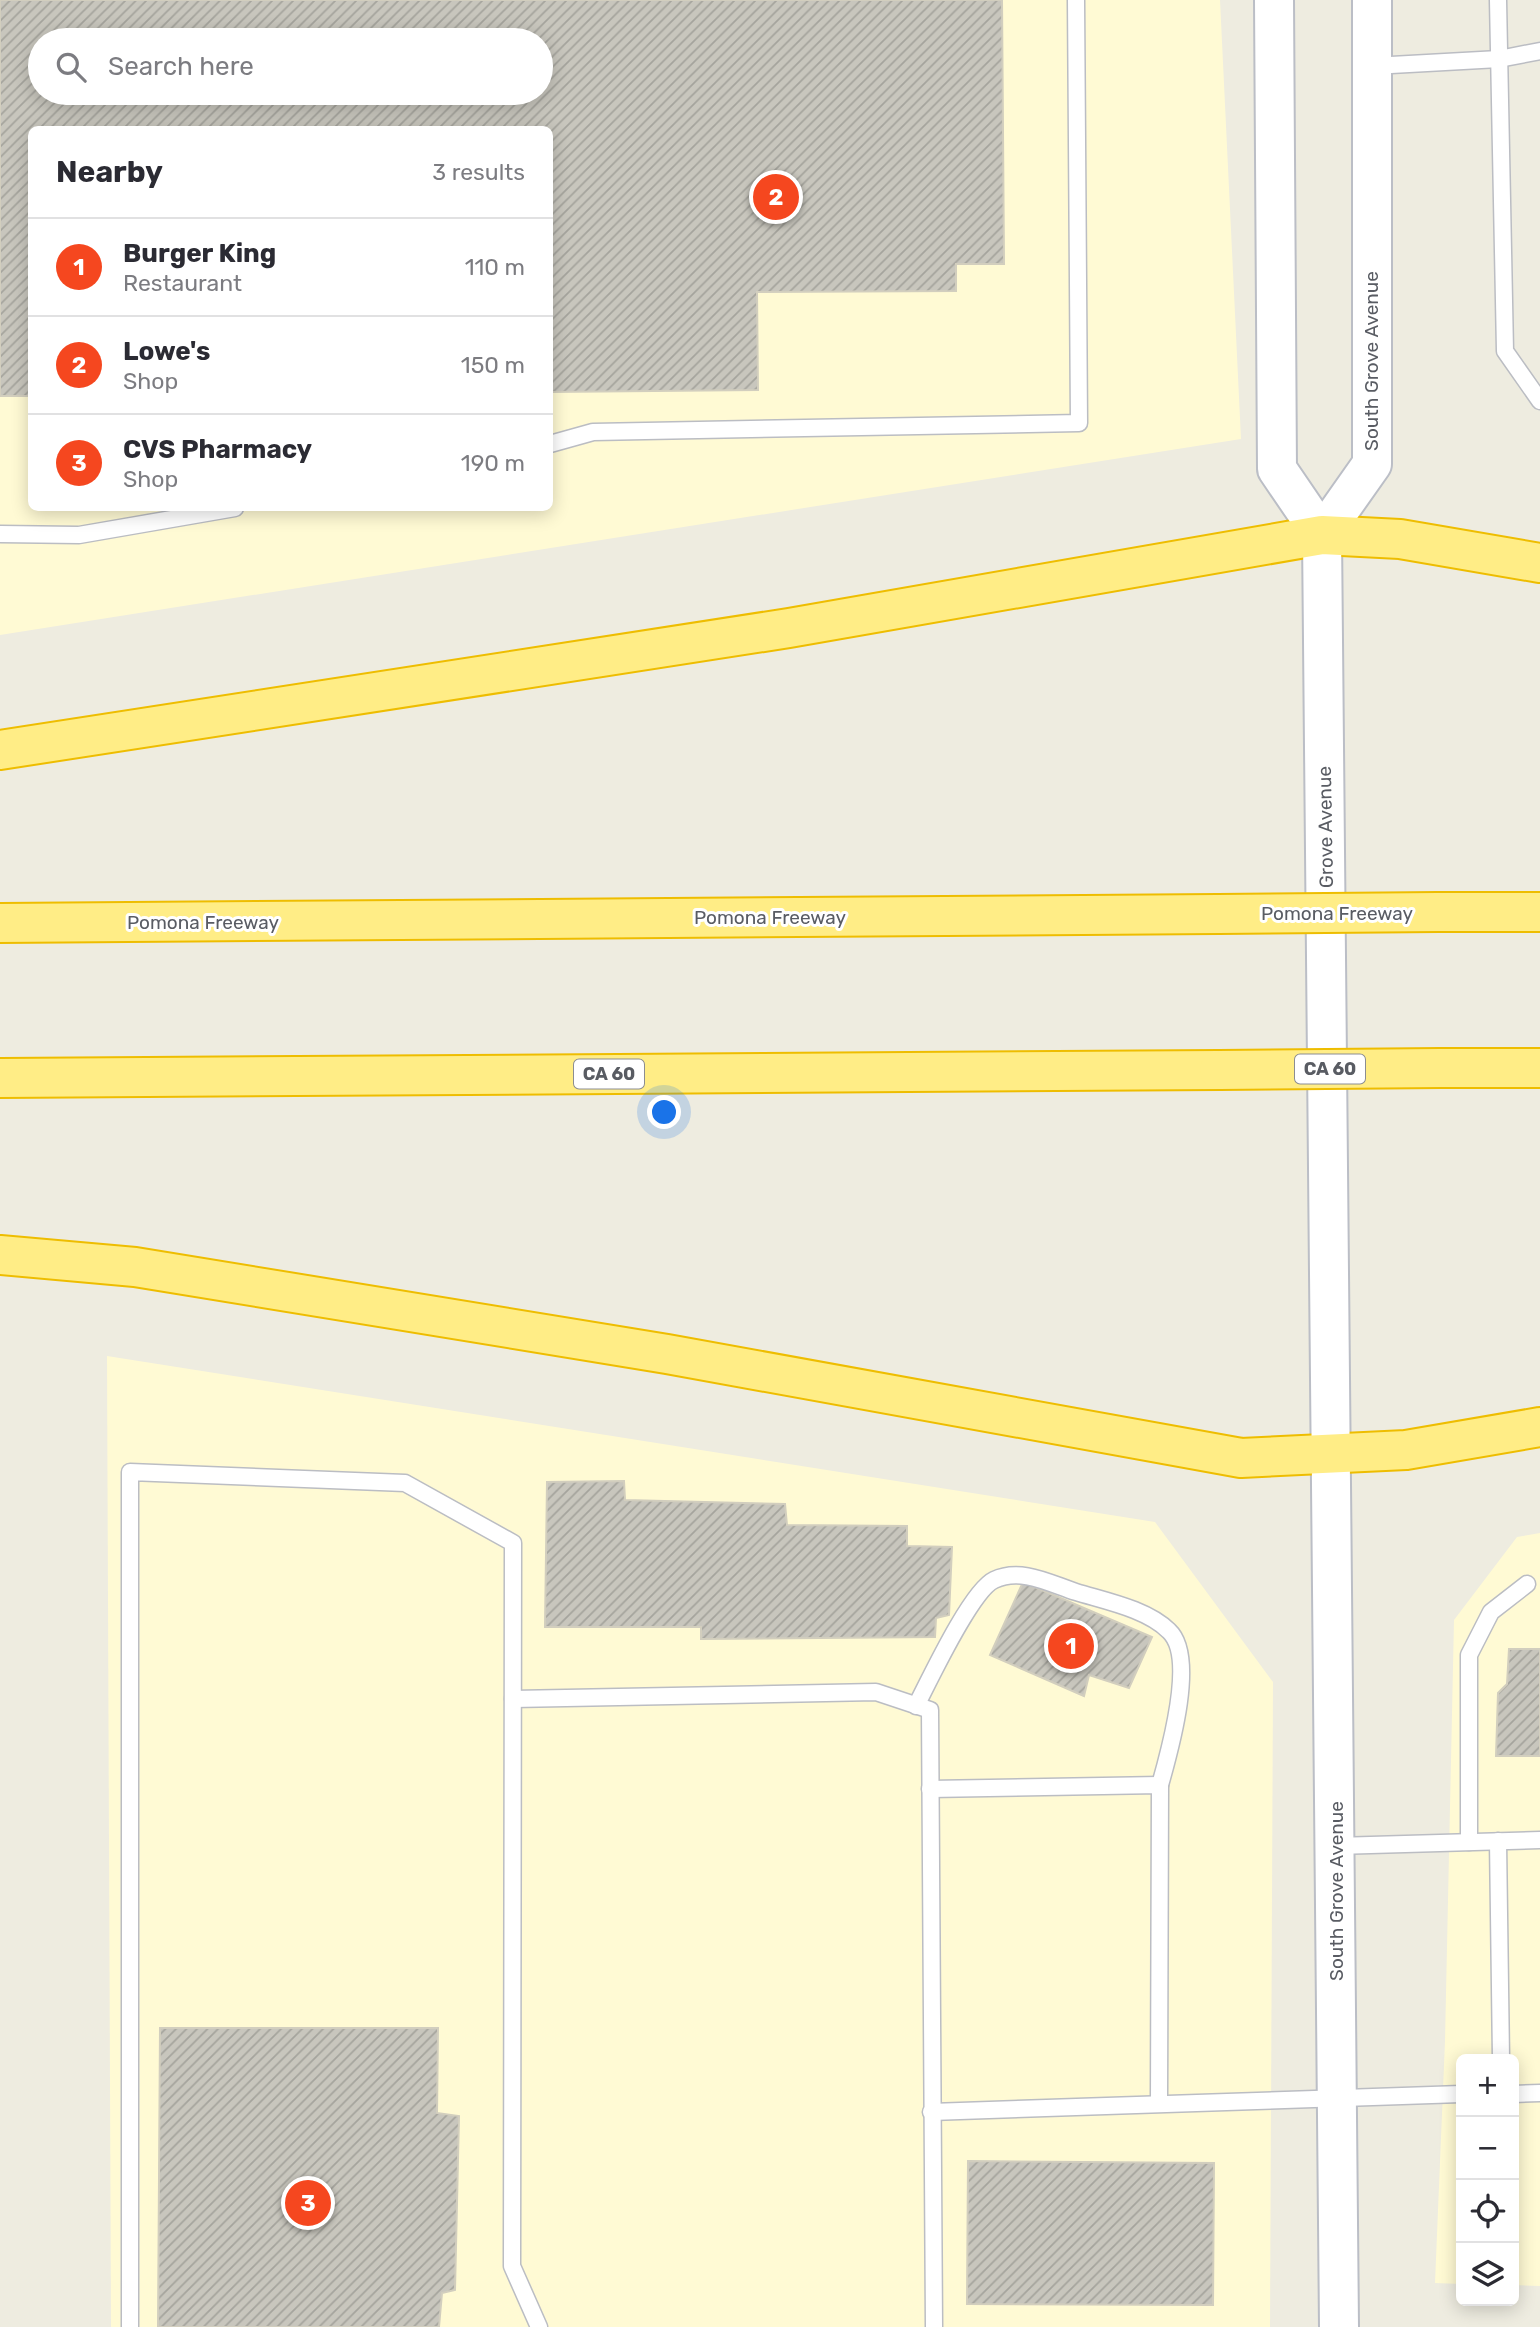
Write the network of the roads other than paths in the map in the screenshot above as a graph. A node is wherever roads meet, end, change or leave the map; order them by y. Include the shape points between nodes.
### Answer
1 (1076, 0) edge
2 (1274, 0) edge
3 (1371, 0) edge
4 (1498, 0) edge
5 (1540, 51) edge
6 (1499, 59) junction
7 (1373, 66) junction
8 (1540, 401) edge
9 (553, 443) edge
10 (217, 511) edge
11 (0, 534) edge
12 (1322, 535) junction
13 (1540, 563) edge
14 (0, 750) edge
15 (1540, 912) edge
16 (0, 923) edge
17 (1540, 1068) edge
18 (0, 1078) edge
19 (0, 1255) edge
20 (1540, 1427) edge
21 (1333, 1455) junction
22 (1527, 1584) dead end
23 (513, 1699) junction
24 (916, 1706) junction
25 (1160, 1786) junction
26 (930, 1789) junction
27 (1540, 1840) edge
28 (1498, 1841) junction
29 (1469, 1842) junction
30 (1336, 1846) junction
31 (1501, 2054) edge
32 (1540, 2093) edge
33 (1456, 2094) edge
34 (1519, 2094) edge
35 (1337, 2096) junction
36 (1159, 2103) junction
37 (931, 2112) junction
38 (130, 2327) edge
39 (539, 2327) edge
40 (934, 2327) edge
41 (1339, 2327) edge

1 - 9 lane via 1079,423 593,432
2 - 12 main road via 1277,469
3 - 7 main road, South Grove Avenue
4 - 6 lane
5 - 6 lane
6 - 7 lane
6 - 8 lane via 1506,351
7 - 12 main road, South Grove Avenue via 1372,464
10 - 11 lane via 79,534
12 - 13 highway via 1400,539
12 - 14 highway via 789,628
12 - 21 main road, Grove Avenue
15 - 16 highway, Pomona Freeway, bridge
17 - 18 highway, CA 60, bridge
19 - 21 highway via 135,1267 626,1347 1241,1458
20 - 21 highway via 1406,1450
21 - 30 main road, South Grove Avenue
22 - 29 lane via 1491,1612 1469,1655
23 - 24 lane via 876,1692
23 - 38 lane via 513,1543 405,1483 130,1472
23 - 39 lane via 512,2266
24 - 25 lane via 974,1600 993,1580 1020,1574 1096,1598 1147,1616 1170,1631 1180,1649 1180,1697
24 - 26 lane via 930,1710
25 - 26 lane
25 - 36 lane
26 - 37 lane
27 - 28 lane
28 - 29 lane
28 - 31 lane
29 - 30 lane
30 - 35 main road, South Grove Avenue
32 - 34 lane
33 - 35 lane
35 - 36 lane
35 - 41 main road, South Grove Avenue
36 - 37 lane
37 - 40 lane

